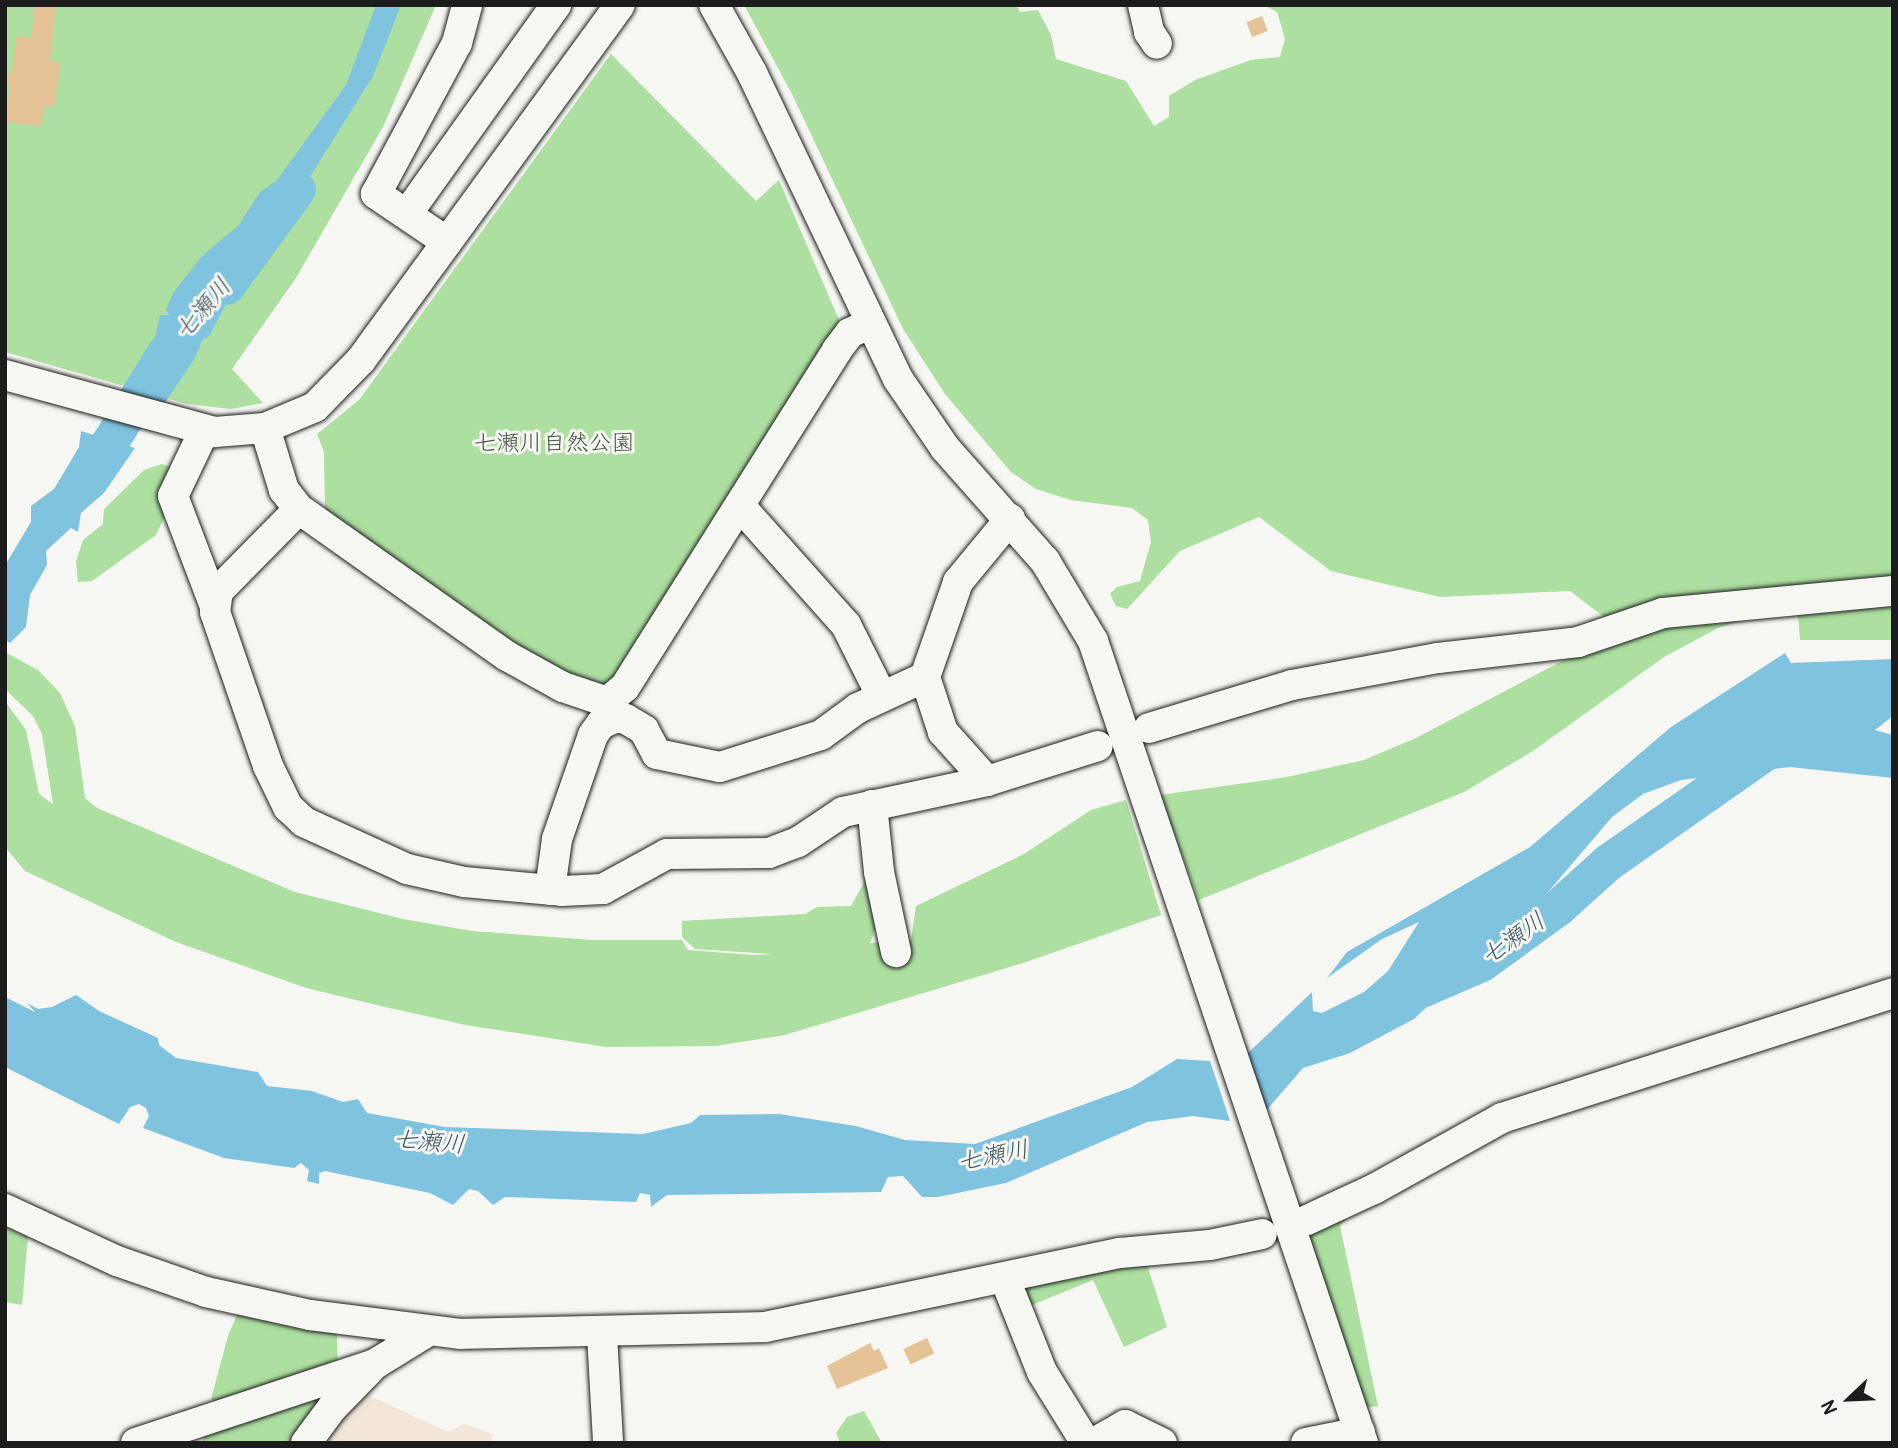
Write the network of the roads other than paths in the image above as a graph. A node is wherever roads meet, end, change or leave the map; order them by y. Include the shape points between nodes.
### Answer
1 (467, 5) edge
2 (556, 5) edge
3 (620, 5) edge
4 (714, 5) edge
5 (1143, 5) edge
6 (1157, 44) dead end
7 (407, 214) junction
8 (447, 242) junction
9 (869, 324) junction
10 (15, 377) edge
11 (265, 428) junction
12 (204, 431) junction
13 (740, 506) junction
14 (299, 509) junction
15 (1010, 519) junction
16 (1893, 591) edge
17 (214, 604) junction
18 (925, 677) junction
19 (882, 697) junction
20 (614, 709) junction
21 (1149, 728) dead end
22 (1098, 746) dead end
23 (987, 782) junction
24 (872, 805) junction
25 (550, 890) junction
26 (897, 952) dead end
27 (1893, 993) edge
28 (5, 1209) edge
29 (1305, 1220) dead end
30 (1262, 1234) dead end
31 (1006, 1279) junction
32 (427, 1332) junction
33 (602, 1334) junction
34 (375, 1364) junction
35 (1362, 1437) edge
36 (136, 1443) edge
37 (306, 1443) edge
38 (608, 1443) edge
39 (1086, 1443) edge
40 (1094, 1443) edge
41 (1163, 1443) edge
42 (1306, 1443) edge

1 - 7 street via 457,43 376,194
2 - 7 street
3 - 8 street
4 - 9 street via 752,73
5 - 6 street
7 - 8 street
8 - 11 street via 336,390 304,413
9 - 13 street via 850,333 837,350
9 - 15 street via 930,430
10 - 12 street
11 - 12 street
11 - 14 street via 284,490
12 - 17 street via 173,496
13 - 19 street via 846,625
13 - 20 street
14 - 17 street via 218,591
14 - 20 street via 507,656
15 - 18 street via 958,582
15 - 35 street via 1059,582 1093,641
16 - 21 street via 1663,613 1578,642 1438,658 1292,685
17 - 25 street via 268,766 283,800 296,816 407,869 464,881
18 - 19 street
18 - 23 street via 943,732
19 - 20 street via 821,735 720,767 657,754 644,730
20 - 25 street via 593,735 557,839
22 - 23 street
23 - 24 street
24 - 25 street via 838,814 798,842 769,853 676,852 603,889
24 - 26 street via 879,872
27 - 29 street via 1502,1118 1366,1193
28 - 32 street via 117,1261 206,1292 310,1315
30 - 31 street via 1219,1244 1121,1253
31 - 33 street via 765,1328
31 - 39 street via 1042,1372
32 - 33 street
32 - 34 street
33 - 38 street
34 - 36 street
34 - 37 street
35 - 42 street
40 - 41 street via 1125,1425

